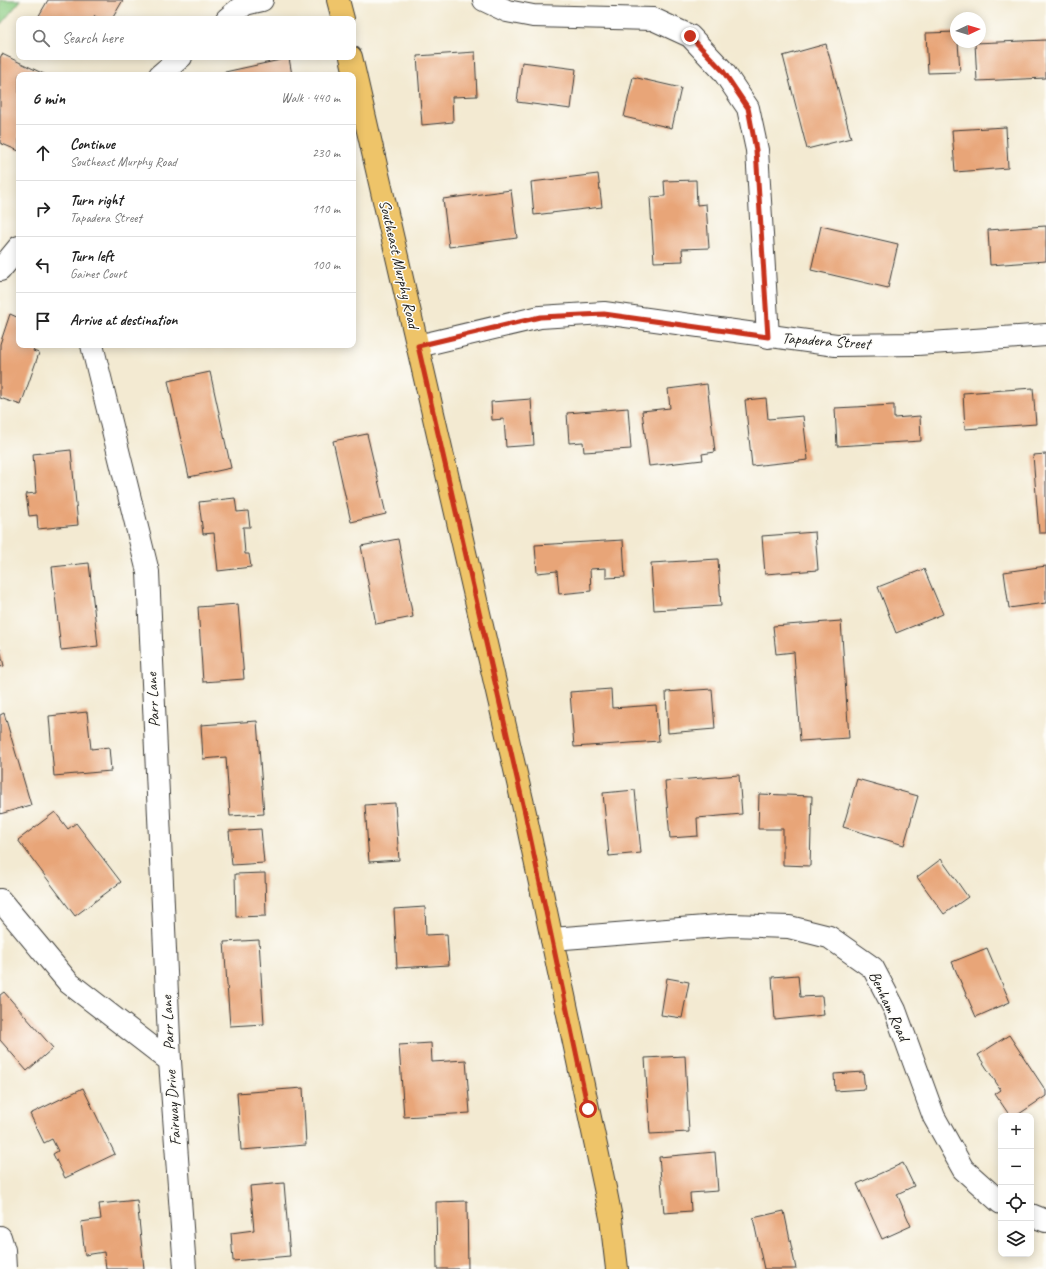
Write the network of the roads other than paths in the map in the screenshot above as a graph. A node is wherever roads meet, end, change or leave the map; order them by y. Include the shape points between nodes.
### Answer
1 (262, 0) edge
2 (338, 0) edge
3 (484, 0) edge
4 (231, 16) edge
5 (342, 16) edge
6 (178, 60) edge
7 (353, 60) edge
8 (164, 72) edge
9 (355, 72) edge
10 (356, 75) edge
11 (16, 250) edge
12 (0, 270) edge
13 (1046, 335) edge
14 (768, 337) junction
15 (418, 346) junction
16 (93, 348) edge
17 (0, 900) edge
18 (552, 939) junction
19 (170, 1061) junction
20 (998, 1200) edge
21 (1034, 1216) edge
22 (1046, 1221) edge
23 (0, 1237) edge
24 (5, 1269) edge
25 (185, 1269) edge
26 (617, 1269) edge

1 - 4 street via 245,4
2 - 5 main road
3 - 14 street via 507,11 533,16 653,19 690,36 723,71 748,108 756,150
6 - 8 street
7 - 9 main road, Southeast Murphy Road
10 - 15 main road, Southeast Murphy Road
11 - 12 street
13 - 14 street, Tapadera Street via 917,344 836,345
14 - 15 street, Tapadera Street via 604,314 540,317
15 - 18 main road, Southeast Murphy Road
16 - 19 street, Parr Lane via 148,572
17 - 19 street, Fairway Drive via 69,983
18 - 20 street, Benham Road via 731,925 789,927 829,937 873,968 895,1010 934,1117 963,1169
18 - 26 main road, Southeast Murphy Road via 611,1218
19 - 25 street, Fairway Drive
21 - 22 street
23 - 24 street

